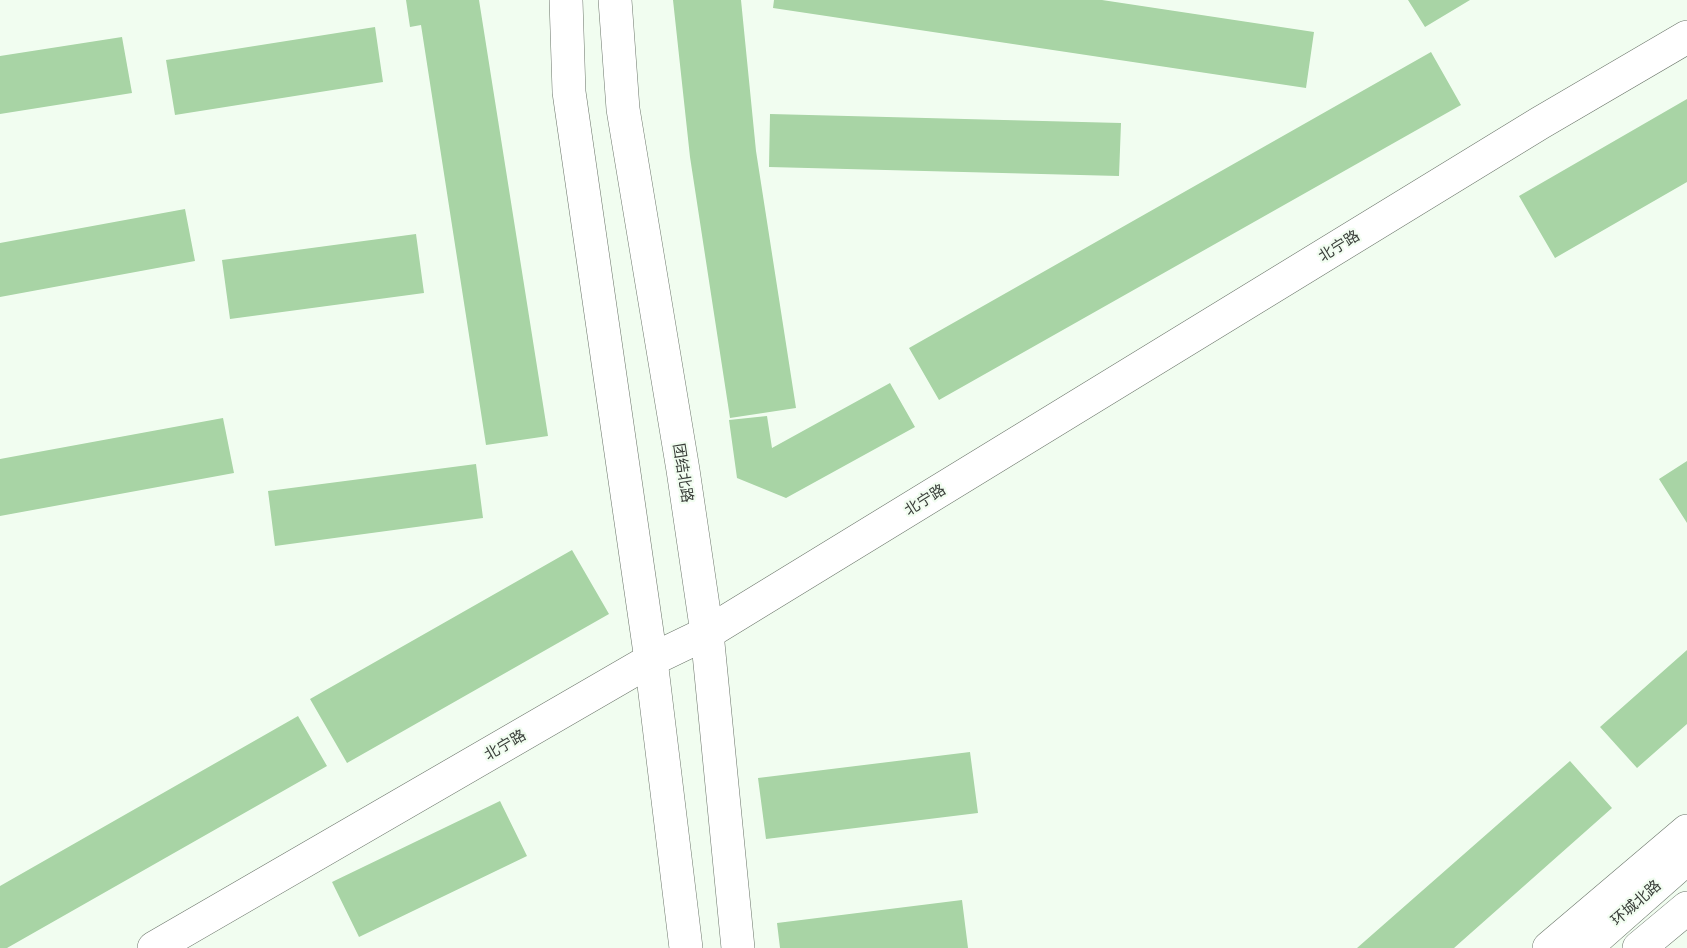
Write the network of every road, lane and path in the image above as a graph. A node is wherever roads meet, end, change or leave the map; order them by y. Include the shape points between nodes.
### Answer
1 (566, 0) edge
2 (615, 0) edge
3 (1687, 37) edge
4 (707, 633) junction
5 (651, 660) junction
6 (1687, 831) edge
7 (1687, 858) edge
8 (1687, 908) edge
9 (154, 948) edge
10 (686, 948) edge
11 (738, 948) edge
12 (1549, 948) edge
13 (1585, 948) edge
14 (1639, 948) edge

1 - 5 main road via 568,92
2 - 4 main road, 团结北路 via 623,109
3 - 4 main road, 北宁路 via 1529,129
4 - 5 main road, 北宁路
4 - 11 main road, 团结北路
5 - 9 main road, 北宁路
5 - 10 main road
6 - 12 main road
7 - 13 main road, 环城北路
8 - 14 main road

